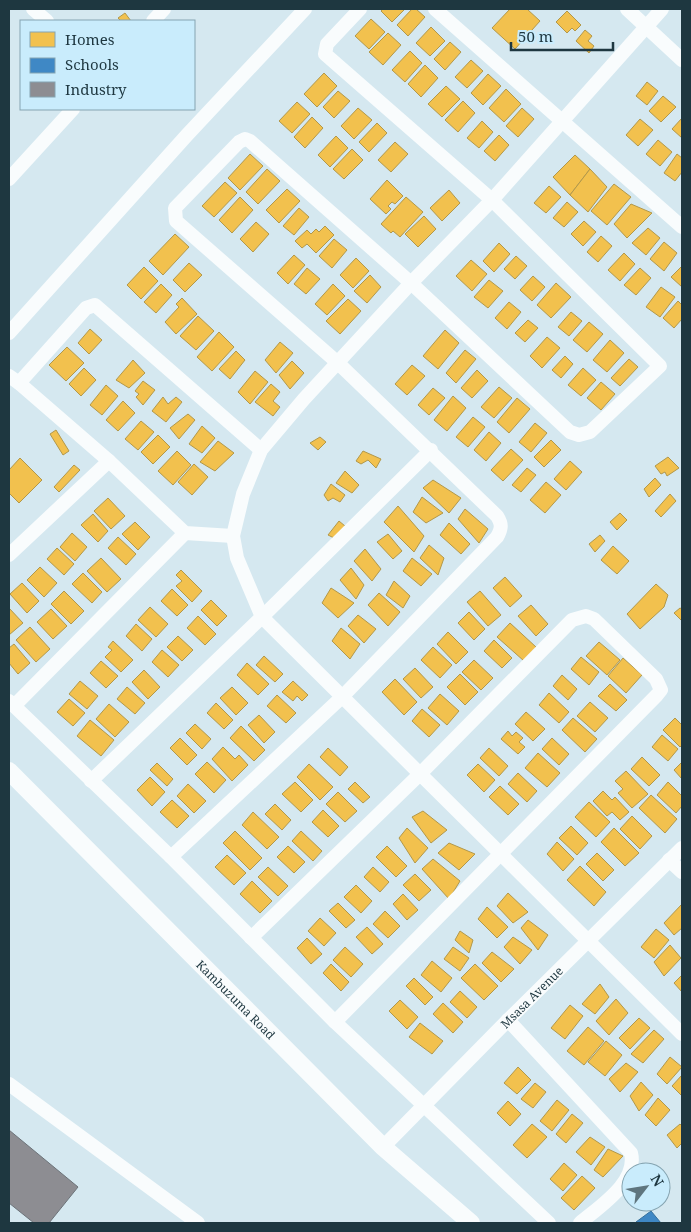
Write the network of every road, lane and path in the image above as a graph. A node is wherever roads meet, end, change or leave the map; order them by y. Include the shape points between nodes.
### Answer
1 (33, 9) edge
2 (164, 9) edge
3 (305, 9) edge
4 (360, 9) edge
5 (435, 9) edge
6 (627, 9) edge
7 (662, 9) edge
8 (46, 20) edge
9 (154, 20) edge
10 (646, 26) junction
11 (682, 60) edge
12 (72, 110) edge
13 (564, 121) junction
14 (9, 179) edge
15 (492, 200) junction
16 (682, 227) edge
17 (411, 283) junction
18 (9, 334) edge
19 (338, 363) junction
20 (14, 380) edge
21 (261, 450) junction
22 (431, 450) junction
23 (109, 461) junction
24 (185, 533) junction
25 (233, 536) junction
26 (9, 555) edge
27 (262, 617) junction
28 (342, 697) junction
29 (12, 703) edge
30 (9, 771) edge
31 (420, 774) junction
32 (91, 781) junction
33 (682, 848) edge
34 (500, 854) junction
35 (171, 857) junction
36 (670, 860) junction
37 (682, 872) edge
38 (251, 938) junction
39 (589, 940) junction
40 (508, 1020) junction
41 (335, 1022) junction
42 (682, 1034) edge
43 (9, 1084) edge
44 (423, 1107) junction
45 (383, 1147) junction
46 (198, 1223) edge
47 (471, 1223) edge
48 (549, 1223) edge
49 (580, 1223) edge

1 - 8 street
2 - 9 street
3 - 18 street
4 - 15 street via 327,44 325,54
5 - 13 street
6 - 10 street
7 - 10 street
10 - 11 street
10 - 13 street
12 - 14 street
13 - 15 street
13 - 16 street
15 - 17 street
15 - 17 street via 660,366 590,432 579,435 570,432
17 - 19 street
17 - 19 street via 247,140 239,142 176,208 174,216 180,227
19 - 21 street
19 - 22 street
20 - 21 street via 86,308 95,305
20 - 23 street
21 - 25 street via 243,494
22 - 27 street
22 - 28 street via 497,516 501,530
23 - 24 street
23 - 26 street
24 - 25 street
24 - 29 street
25 - 27 street via 237,558
27 - 28 street
27 - 32 street
28 - 31 street
28 - 35 street
29 - 32 street
30 - 45 main road, Kambuzuma Road
31 - 34 street
31 - 34 street via 579,616 594,619 656,678 661,690 657,695
31 - 38 street
32 - 35 street
33 - 36 street, Msasa Avenue
34 - 39 street
34 - 41 street
35 - 38 street
36 - 37 street
36 - 39 street, Msasa Avenue
38 - 41 street
39 - 40 street, Msasa Avenue
39 - 42 street
40 - 44 street, Msasa Avenue
40 - 49 street via 631,1153 634,1162 630,1175
41 - 44 street
43 - 46 street
44 - 45 street, Msasa Avenue
44 - 48 street
45 - 47 main road, Kambuzuma Road

